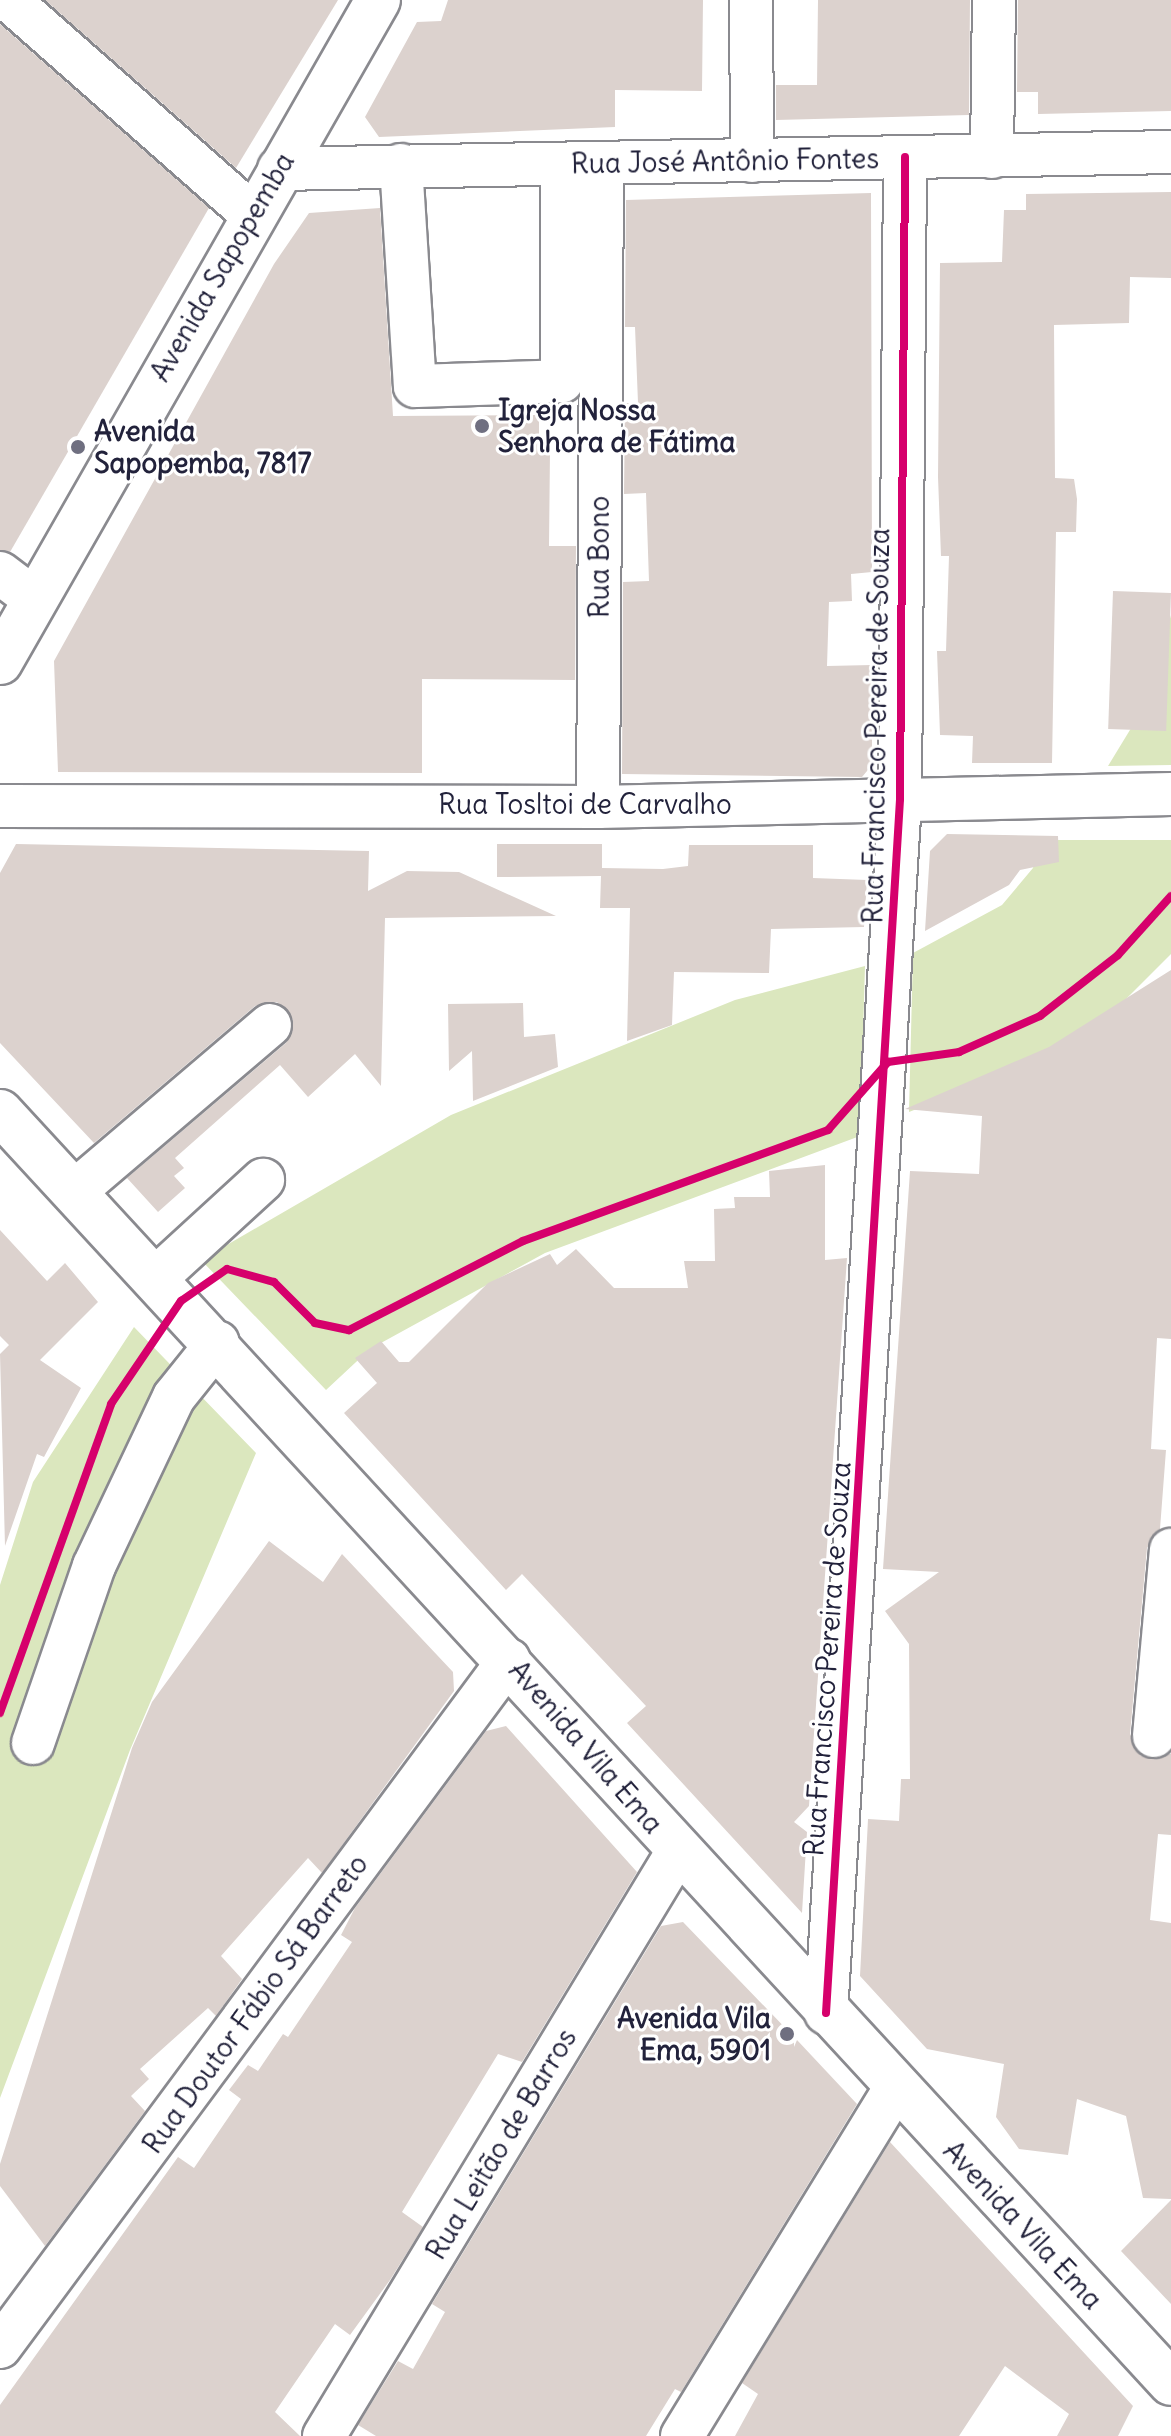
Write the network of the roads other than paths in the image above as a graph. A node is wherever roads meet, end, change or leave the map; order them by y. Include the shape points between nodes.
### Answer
1 (9, 0) edge
2 (378, 0) edge
3 (751, 0) edge
4 (994, 0) edge
5 (1171, 152) edge
6 (905, 157) junction
7 (992, 157) junction
8 (752, 161) junction
9 (582, 164) junction
10 (401, 165) junction
11 (279, 169) junction
12 (252, 214) junction
13 (582, 381) junction
14 (17, 585) edge
15 (0, 662) edge
16 (1171, 794) edge
17 (900, 799) junction
18 (0, 806) edge
19 (598, 807) junction
20 (270, 1025) dead end
21 (0, 1112) edge
22 (263, 1180) dead end
23 (75, 1191) junction
24 (157, 1277) junction
25 (218, 1342) junction
26 (1171, 1550) edge
27 (509, 1660) junction
28 (1154, 1736) dead end
29 (33, 1743) dead end
30 (678, 1851) junction
31 (826, 2013) junction
32 (895, 2088) junction
33 (0, 2347) edge
34 (1171, 2383) edge
35 (324, 2436) edge
36 (682, 2436) edge

1 - 12 street
2 - 11 main road, Avenida Sapopemba
3 - 8 street
4 - 7 street
5 - 7 street, Rua José Antônio Fontes
6 - 7 street, Rua José Antônio Fontes
6 - 8 street, Rua José Antônio Fontes
6 - 17 street, Rua Francisco Pereira de Souza
8 - 9 street, Rua José Antônio Fontes
9 - 10 street, Rua José Antônio Fontes
9 - 13 street, Rua Bono
10 - 11 street, Rua José Antônio Fontes
10 - 13 street via 415,386
11 - 12 main road, Avenida Sapopemba
12 - 14 main road, Avenida Sapopemba
13 - 19 street, Rua Bono
14 - 15 main road, Avenida Sapopemba
16 - 17 street, Rua Tosltoi de Carvalho
17 - 19 street, Rua Tosltoi de Carvalho
17 - 31 street, Rua Francisco Pereira de Souza
18 - 19 street, Rua Tosltoi de Carvalho
20 - 23 street
21 - 23 main road, Avenida Vila Ema
22 - 24 street
23 - 24 main road, Avenida Vila Ema
24 - 25 main road, Avenida Vila Ema
25 - 27 main road, Avenida Vila Ema
25 - 29 street via 174,1397 94,1566
26 - 28 street
27 - 30 main road, Avenida Vila Ema
27 - 33 street, Rua Doutor Fábio Sá Barreto
30 - 31 main road, Avenida Vila Ema
30 - 35 street, Rua Leitão de Barros
31 - 32 main road, Avenida Vila Ema
32 - 34 main road, Avenida Vila Ema
32 - 36 street

